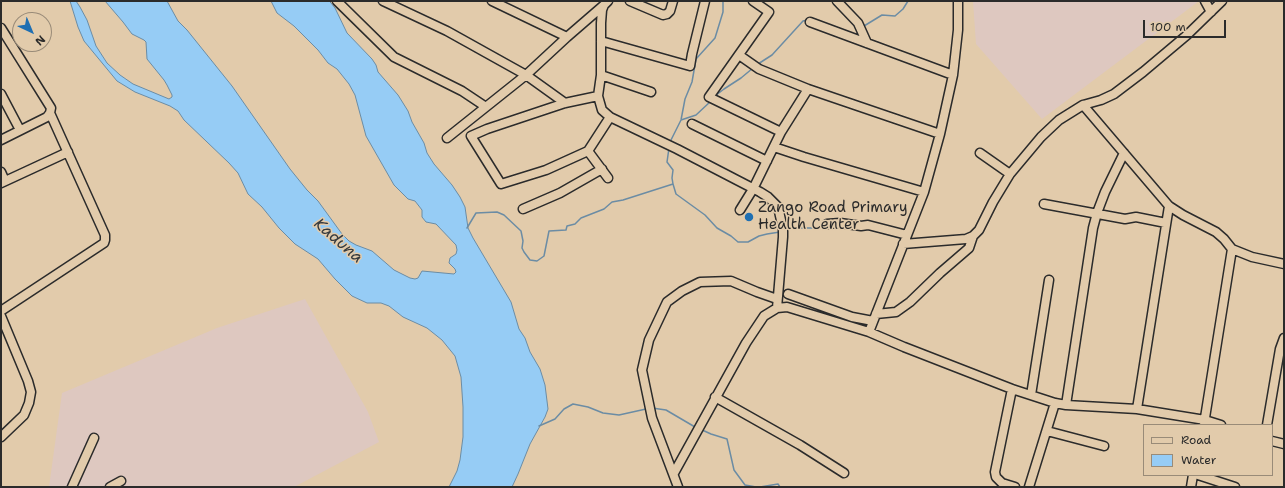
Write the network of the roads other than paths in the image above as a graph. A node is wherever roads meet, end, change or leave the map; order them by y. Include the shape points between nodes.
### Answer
1 (337, 1) edge
2 (383, 1) edge
3 (492, 1) edge
4 (630, 1) edge
5 (673, 1) edge
6 (705, 1) edge
7 (753, 1) edge
8 (837, 1) edge
9 (958, 1) edge
10 (1205, 1) edge
11 (1222, 1) edge
12 (606, 3) edge
13 (1211, 12) junction
14 (810, 22) dead end
15 (1, 28) edge
16 (567, 37) junction
17 (601, 41) junction
18 (867, 43) junction
19 (738, 55) junction
20 (526, 75) junction
21 (601, 75) junction
22 (953, 75) junction
23 (808, 89) junction
24 (651, 92) dead end
25 (1, 94) edge
26 (598, 96) junction
27 (565, 103) junction
28 (1083, 105) junction
29 (486, 108) junction
30 (50, 112) junction
31 (610, 117) junction
32 (692, 124) dead end
33 (20, 130) junction
34 (781, 132) junction
35 (940, 134) junction
36 (447, 138) dead end
37 (1, 140) edge
38 (774, 147) junction
39 (588, 151) junction
40 (68, 152) junction
41 (980, 153) dead end
42 (1124, 153) junction
43 (767, 161) junction
44 (602, 169) junction
45 (1, 172) edge
46 (1010, 174) junction
47 (608, 178) dead end
48 (3, 182) edge
49 (753, 189) junction
50 (924, 192) junction
51 (1044, 204) dead end
52 (1169, 206) junction
53 (523, 209) dead end
54 (740, 210) dead end
55 (1097, 213) junction
56 (1166, 223) junction
57 (827, 224) dead end
58 (907, 235) junction
59 (974, 236) junction
60 (904, 244) junction
61 (1232, 249) junction
62 (1284, 264) edge
63 (1049, 280) dead end
64 (788, 294) dead end
65 (777, 298) junction
66 (777, 308) junction
67 (1, 311) edge
68 (1, 316) edge
69 (875, 317) junction
70 (869, 332) junction
71 (1284, 338) edge
72 (1012, 389) junction
73 (1031, 395) junction
74 (716, 397) junction
75 (1055, 403) junction
76 (1066, 405) junction
77 (1137, 409) junction
78 (1204, 422) edge
79 (1216, 424) edge
80 (1267, 424) edge
81 (1046, 431) junction
82 (1, 437) edge
83 (94, 438) dead end
84 (1273, 441) edge
85 (1284, 444) edge
86 (1104, 446) dead end
87 (674, 473) junction
88 (844, 473) dead end
89 (1194, 476) edge
90 (1201, 476) edge
91 (121, 481) dead end
92 (72, 487) edge
93 (110, 487) edge
94 (678, 487) edge
95 (1015, 487) edge
96 (1029, 487) edge
97 (1191, 487) edge
98 (1235, 487) edge

1 - 29 street via 394,57 462,91
2 - 20 street via 447,31
3 - 16 street
4 - 5 street via 663,15 670,11
6 - 17 street via 690,66
7 - 19 street via 769,12
8 - 18 street via 858,23
9 - 22 street
10 - 13 street
11 - 13 street
12 - 16 street
12 - 17 street via 601,22
13 - 28 street via 1187,35 1114,94
14 - 18 street
15 - 30 street via 51,108
16 - 20 street
17 - 21 street
18 - 22 street
19 - 23 street via 759,69
19 - 34 street via 710,97
20 - 27 street
20 - 29 street
21 - 24 street
21 - 26 street
22 - 35 street
23 - 34 street
23 - 35 street
25 - 33 street
26 - 27 street
26 - 31 street via 602,110
27 - 39 street via 471,136 501,184 546,170
28 - 42 street
28 - 46 street via 1059,120 1041,137
29 - 36 street
30 - 33 street
30 - 40 street
31 - 39 street
31 - 49 street
32 - 43 street
33 - 37 street
34 - 38 street
35 - 50 street
38 - 43 street
38 - 50 street
39 - 44 street
40 - 48 street
40 - 67 street via 105,235 104,243
41 - 46 street
42 - 52 street
42 - 55 street
43 - 49 street
44 - 47 street
44 - 53 street via 560,193
45 - 48 street
46 - 59 street
49 - 54 street
49 - 65 street via 768,197 778,207 783,228
50 - 58 street
51 - 55 street
52 - 56 street
52 - 61 street via 1216,232
55 - 56 street
55 - 76 street
56 - 77 street
57 - 58 street via 868,225
58 - 60 street
59 - 60 street
59 - 69 street via 969,248 910,302 896,312
60 - 69 street
61 - 62 street via 1252,257
61 - 78 street
63 - 73 street
64 - 69 street via 852,317
65 - 66 street
65 - 87 street via 731,281 700,282 667,302 648,340 642,370 652,418 661,446
66 - 70 street via 787,307
66 - 74 street via 764,316
68 - 82 street via 31,392 24,415
69 - 70 street
70 - 72 street
71 - 80 street
72 - 73 street
72 - 95 street via 995,472 1002,483
73 - 75 street
74 - 87 street
74 - 88 street
75 - 76 street
75 - 81 street
76 - 77 street
77 - 78 street
78 - 79 street
81 - 86 street
81 - 96 street
83 - 92 street
84 - 85 street
87 - 94 street
89 - 97 street
90 - 98 street
91 - 93 street

